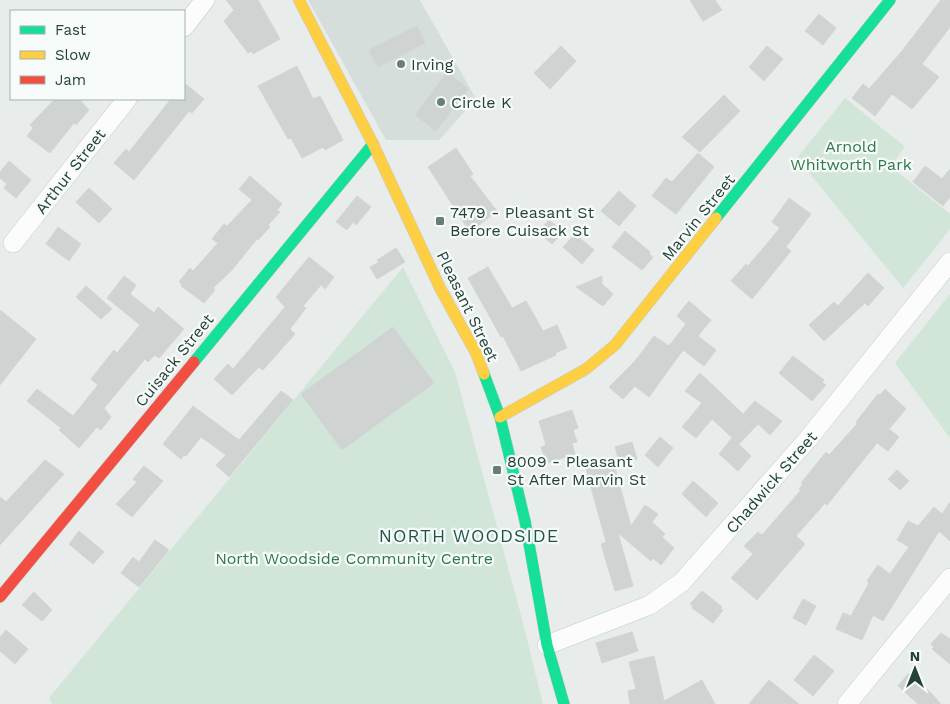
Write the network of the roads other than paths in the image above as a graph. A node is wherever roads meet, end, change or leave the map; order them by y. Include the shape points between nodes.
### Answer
1 (206, 0) edge
2 (300, 0) edge
3 (890, 0) edge
4 (185, 27) edge
5 (126, 100) edge
6 (373, 144) junction
7 (13, 243) dead end
8 (950, 262) edge
9 (500, 417) junction
10 (950, 578) edge
11 (0, 597) edge
12 (547, 645) junction
13 (564, 704) edge
14 (847, 704) edge

1 - 4 street
2 - 6 street, Pleasant Street
3 - 9 street, Marvin Street via 615,345 586,369
5 - 7 street, Arthur Street
6 - 9 street, Pleasant Street via 440,288 476,353
6 - 11 street, Cuisack Street
8 - 12 street, Chadwick Street via 808,439 682,582 650,605
9 - 12 street, Pleasant Street via 525,521
10 - 14 street
12 - 13 street, Pleasant Street

